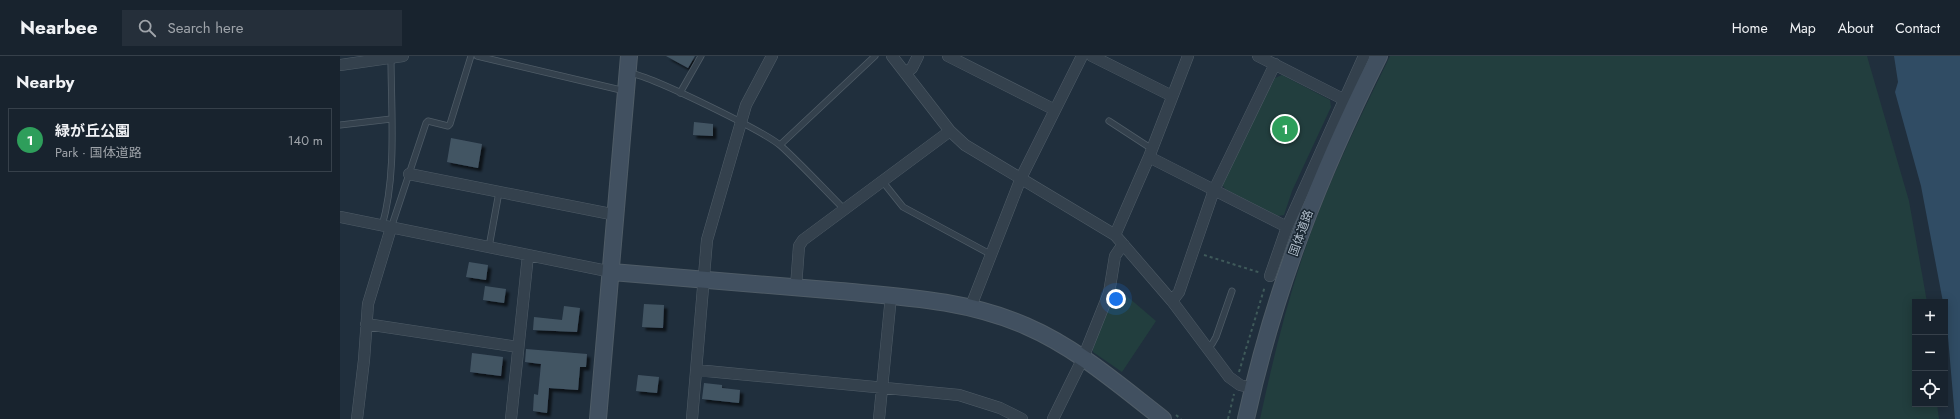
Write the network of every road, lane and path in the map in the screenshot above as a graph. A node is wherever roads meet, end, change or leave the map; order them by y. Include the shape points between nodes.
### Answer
1 (403, 56) edge
2 (471, 56) edge
3 (477, 56) edge
4 (629, 56) edge
5 (701, 56) edge
6 (772, 56) edge
7 (875, 56) edge
8 (892, 56) edge
9 (918, 56) edge
10 (948, 56) edge
11 (1082, 56) edge
12 (1092, 56) edge
13 (1188, 56) edge
14 (1258, 56) edge
15 (1364, 56) edge
16 (1379, 56) edge
17 (368, 58) edge
18 (391, 58) junction
19 (1275, 64) junction
20 (340, 65) edge
21 (628, 72) junction
22 (905, 73) junction
23 (626, 91) junction
24 (680, 93) junction
25 (1172, 96) junction
26 (1344, 99) junction
27 (1055, 110) junction
28 (391, 119) junction
29 (1109, 121) dead end
30 (741, 123) junction
31 (340, 125) edge
32 (950, 131) junction
33 (780, 145) junction
34 (1150, 153) junction
35 (410, 174) junction
36 (1021, 178) junction
37 (883, 182) junction
38 (1214, 190) junction
39 (499, 192) junction
40 (844, 209) junction
41 (616, 215) junction
42 (340, 217) edge
43 (387, 227) junction
44 (1287, 227) junction
45 (1115, 235) junction
46 (1124, 245) junction
47 (489, 247) junction
48 (1193, 251) junction
49 (528, 254) junction
50 (990, 254) junction
51 (612, 272) junction
52 (1269, 276) junction
53 (704, 279) junction
54 (796, 287) junction
55 (1232, 291) dead end
56 (891, 296) junction
57 (1172, 301) junction
58 (971, 306) junction
59 (366, 324) junction
60 (518, 347) junction
61 (1207, 348) junction
62 (1083, 358) junction
63 (696, 370) junction
64 (1238, 375) dead end
65 (882, 387) junction
66 (1253, 388) junction
67 (1234, 392) dead end
68 (357, 419) edge
69 (511, 419) edge
70 (598, 419) edge
71 (692, 419) edge
72 (879, 419) edge
73 (1022, 419) edge
74 (1053, 419) edge
75 (1163, 419) edge
76 (1228, 419) edge
77 (1246, 419) edge

1 - 18 street
2 - 35 lane via 450,124 448,126 428,121 426,123
3 - 23 lane
4 - 21 street
5 - 24 lane
6 - 30 street via 748,99
7 - 33 lane
8 - 22 street
9 - 22 street via 912,68
10 - 27 street
11 - 27 street
12 - 25 street
13 - 25 street
14 - 19 street
15 - 26 street
16 - 66 street, 国体道路 via 1338,141 1302,225
17 - 18 street
17 - 20 street
18 - 28 lane
19 - 26 street
19 - 38 street
21 - 23 street
21 - 24 lane
22 - 32 street
23 - 41 street
24 - 30 lane
25 - 34 street
26 - 44 street
27 - 36 street
28 - 31 lane
28 - 43 lane
29 - 34 lane
30 - 33 lane
30 - 53 street via 707,240
32 - 36 street via 977,153
32 - 37 street
33 - 40 lane
34 - 38 street
34 - 45 street
35 - 39 street
35 - 43 lane
36 - 45 street
36 - 50 street
37 - 40 street
37 - 50 lane via 902,207
38 - 44 street
38 - 48 street
39 - 41 street
39 - 47 lane
40 - 54 street via 800,243
41 - 51 street
42 - 43 street
43 - 47 street
43 - 59 street via 370,296
44 - 52 street
45 - 46 street
46 - 57 street
46 - 62 street via 1115,256 1109,293
47 - 49 street
48 - 52 path
48 - 57 street via 1180,292
49 - 51 street
49 - 60 street
50 - 58 street
51 - 53 street
51 - 70 street
52 - 64 path
53 - 54 street
53 - 63 street
54 - 56 street
55 - 61 lane via 1216,337
56 - 58 street
56 - 65 street
57 - 61 street
58 - 62 street via 1027,326 1058,341
59 - 60 street
59 - 68 street
60 - 69 street
61 - 66 street via 1229,377 1240,385
62 - 74 street
62 - 75 street
63 - 65 street
63 - 71 street
65 - 72 street
65 - 73 street via 959,395 1000,408
66 - 77 street, 国体道路
67 - 76 path

